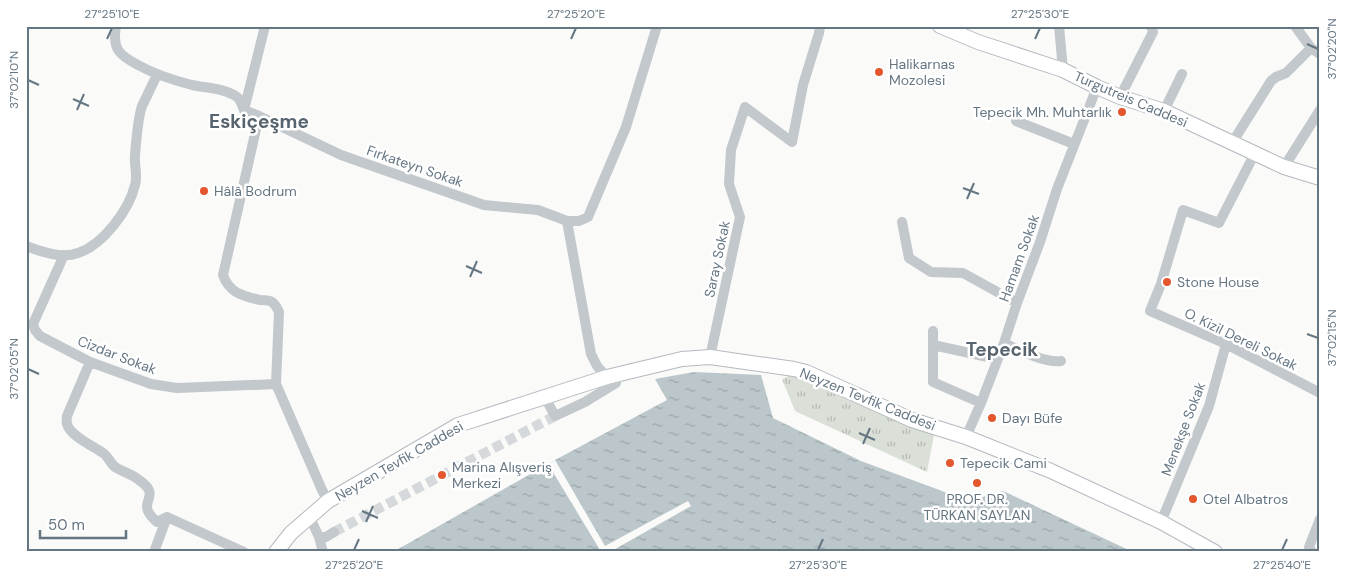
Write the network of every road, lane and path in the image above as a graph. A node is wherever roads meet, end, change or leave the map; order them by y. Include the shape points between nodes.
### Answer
1 (116, 26) edge
2 (265, 26) edge
3 (657, 26) edge
4 (820, 26) edge
5 (940, 26) edge
6 (1060, 26) edge
7 (1151, 26) edge
8 (1294, 26) edge
9 (1315, 51) edge
10 (1062, 70) junction
11 (1182, 74) dead end
12 (157, 75) junction
13 (1097, 87) junction
14 (1120, 97) junction
15 (244, 110) junction
16 (1320, 110) edge
17 (1164, 111) junction
18 (259, 116) junction
19 (1016, 121) dead end
20 (1232, 142) junction
21 (1074, 144) junction
22 (1255, 153) junction
23 (1284, 167) junction
24 (1320, 178) edge
25 (567, 221) junction
26 (902, 222) dead end
27 (26, 246) edge
28 (64, 255) junction
29 (1017, 303) junction
30 (933, 331) dead end
31 (1004, 343) junction
32 (1226, 344) junction
33 (933, 345) junction
34 (710, 357) junction
35 (998, 359) junction
36 (1061, 360) dead end
37 (90, 362) junction
38 (611, 380) junction
39 (276, 384) junction
40 (1320, 393) edge
41 (547, 401) dead end
42 (981, 403) junction
43 (966, 437) junction
44 (328, 501) junction
45 (167, 517) junction
46 (1320, 519) edge
47 (312, 522) dead end
48 (1161, 522) junction
49 (334, 532) tunnel mouth
50 (319, 536) junction
51 (154, 552) edge
52 (244, 552) edge
53 (276, 552) edge
54 (323, 552) edge
55 (1215, 552) edge
56 (1312, 552) edge

1 - 12 street via 114,38 122,57
2 - 15 street
3 - 25 street via 626,127 588,218
4 - 34 street, Saray Sokak via 802,85 792,142 746,107 731,150 729,184 740,217
5 - 10 main road, Turgutreis Caddesi
6 - 10 street
7 - 14 street via 1153,32
8 - 9 street
9 - 20 street via 1271,82
10 - 13 main road, Turgutreis Caddesi
11 - 17 street
12 - 15 street via 227,92 238,98
12 - 28 street via 142,108 134,164 135,188 122,214 110,231 88,249
13 - 14 main road, Turgutreis Caddesi
13 - 21 street, Hamam Sokak
14 - 17 main road, Turgutreis Caddesi
15 - 18 street, Fırkateyn Sokak
16 - 23 street
17 - 20 main road, Turgutreis Caddesi
18 - 25 street, Fırkateyn Sokak via 341,155 484,205 538,210
18 - 39 street via 223,275 231,290 271,301 279,312
19 - 21 street
20 - 22 main road, Turgutreis Caddesi
21 - 29 street, Hamam Sokak
22 - 23 main road, Turgutreis Caddesi
22 - 32 street, O. Kizil Dereli Sokak via 1219,223 1183,210 1150,311
23 - 24 main road, Turgutreis Caddesi
25 - 38 street via 591,354 597,366
26 - 29 street via 908,258 931,272 963,273
27 - 28 street
28 - 37 street, Cizdar Sokak via 34,324 35,330 40,336
29 - 31 street, Hamam Sokak
30 - 33 street
31 - 35 street, Hamam Sokak
31 - 36 street via 1054,362
32 - 40 street, O. Kizil Dereli Sokak
32 - 48 street, Menekşe Sokak via 1209,406
33 - 35 street
33 - 42 street via 933,382
34 - 38 main road, Neyzen Tevfik Caddesi via 682,359
34 - 43 main road, Neyzen Tevfik Caddesi via 806,372 912,420
35 - 42 street, Hamam Sokak
37 - 39 street, Cizdar Sokak via 151,384 177,388
37 - 45 street via 67,416 67,424 71,431 106,455 110,463 147,486 151,495 148,511 157,522
38 - 41 street via 585,402 555,416
38 - 44 main road, Neyzen Tevfik Caddesi via 458,425
39 - 44 street
42 - 43 street, Hamam Sokak
43 - 48 main road, Neyzen Tevfik Caddesi via 1051,471
44 - 53 main road, Neyzen Tevfik Caddesi via 291,533
45 - 51 street
45 - 52 street
46 - 56 street via 1309,547
47 - 50 street
48 - 55 main road, Neyzen Tevfik Caddesi
49 - 50 street via 326,537
50 - 54 street

